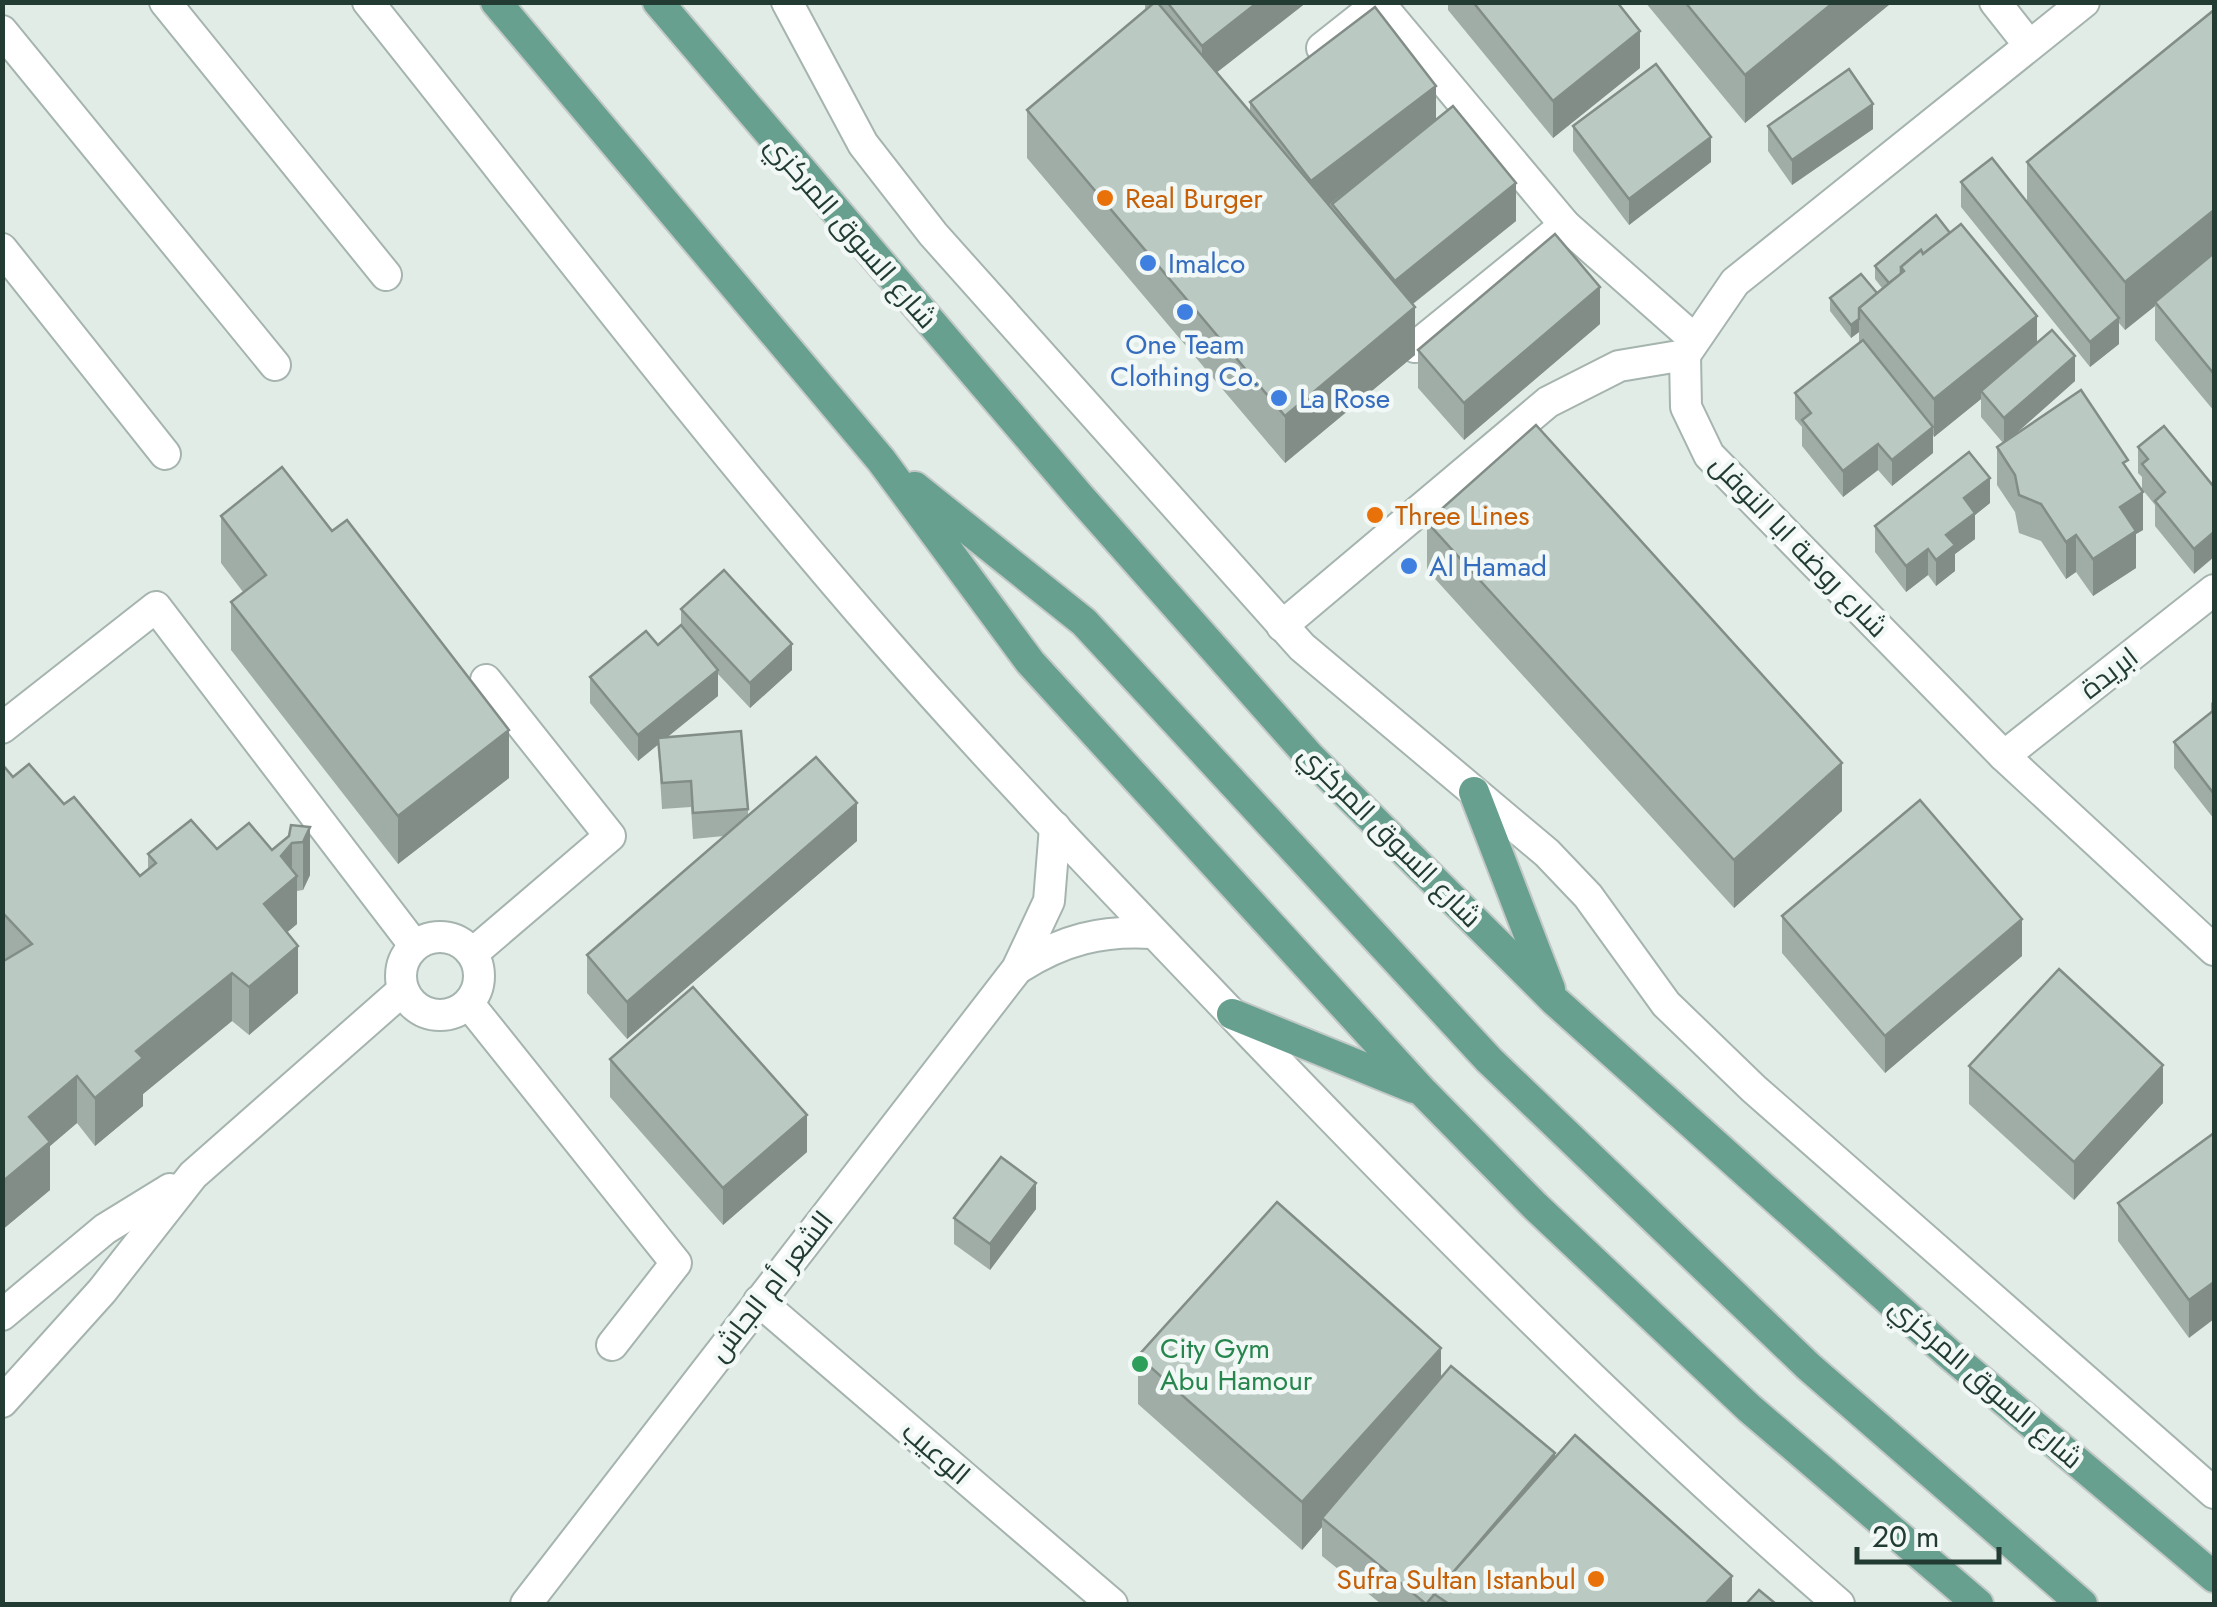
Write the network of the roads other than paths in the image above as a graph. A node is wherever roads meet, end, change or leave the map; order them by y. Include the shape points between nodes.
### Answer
1 (165, 2) edge
2 (368, 2) edge
3 (496, 2) edge
4 (658, 2) edge
5 (787, 2) edge
6 (1995, 2) edge
7 (2084, 2) edge
8 (2, 31) edge
9 (2030, 45) junction
10 (1292, 72) edge
11 (1565, 225) junction
12 (2, 249) edge
13 (386, 275) dead end
14 (1415, 347) edge
15 (1689, 347) junction
16 (275, 365) dead end
17 (165, 454) dead end
18 (881, 460) junction
19 (2214, 590) edge
20 (1282, 626) junction
21 (486, 680) dead end
22 (2, 728) edge
23 (2004, 756) junction
24 (1474, 792) junction
25 (1054, 827) junction
26 (1152, 933) junction
27 (414, 945) junction
28 (2214, 950) edge
29 (473, 953) junction
30 (1017, 969) junction
31 (403, 990) junction
32 (1554, 1001) junction
33 (468, 1004) junction
34 (1232, 1014) junction
35 (1423, 1092) junction
36 (194, 1174) junction
37 (759, 1300) junction
38 (2, 1316) edge
39 (612, 1345) dead end
40 (2, 1402) edge
41 (2214, 1492) edge
42 (2214, 1577) edge
43 (526, 1604) edge
44 (1112, 1604) edge
45 (1839, 1604) edge
46 (1978, 1604) edge
47 (2082, 1604) edge

1 - 13 street
2 - 25 street via 737,466
3 - 18 main road
4 - 32 main road, شارع السوق المركزي via 1310,757
5 - 20 street via 862,144
6 - 9 street
7 - 9 street
8 - 16 street
9 - 15 street via 1735,282
10 - 11 street via 1379,2
11 - 14 street
11 - 15 street
12 - 17 street
15 - 20 street via 1619,366 1548,402
15 - 23 street, شارع روضة ابا النوفل via 1686,408 1709,456
18 - 35 main road via 1030,662
18 - 47 main road via 1084,622 1489,1060 1809,1367
19 - 23 street, ابريدة
20 - 24 street
21 - 29 street via 610,836
22 - 27 street via 156,608
23 - 28 street, شارع روضة ابا النوفل
24 - 32 main road
24 - 41 street via 1588,896 1666,1004 1754,1089
25 - 26 street
25 - 30 street, الشعر أم الجاش via 1049,901
26 - 30 street, الشعر أم الجاش via 1081,937
26 - 34 street
27 - 29 street via 446,937
27 - 31 street via 404,959
29 - 33 street via 478,985
30 - 37 street, الشعر أم الجاش
31 - 33 street via 427,1013 443,1016
31 - 36 street
32 - 42 main road, شارع السوق المركزي via 1948,1352
33 - 39 street via 676,1263
34 - 35 main road
34 - 45 street via 1471,1263 1732,1512
35 - 46 main road via 1749,1408
36 - 38 street via 104,1229
36 - 40 street
37 - 43 street, الشعر أم الجاش
37 - 44 street, الوعيب

